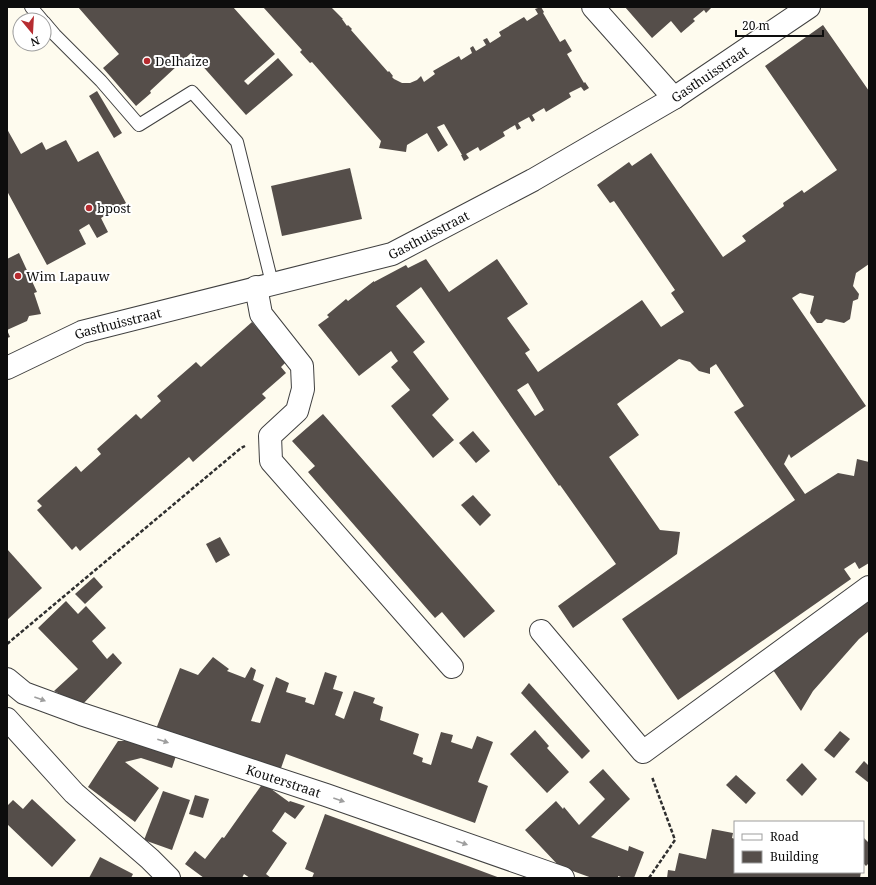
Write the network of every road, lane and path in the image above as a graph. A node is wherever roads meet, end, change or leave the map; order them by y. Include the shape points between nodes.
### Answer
1 (593, 7) edge
2 (809, 7) edge
3 (52, 32) edge
4 (674, 98) junction
5 (264, 285) junction
6 (7, 368) edge
7 (270, 436) junction
8 (869, 587) edge
9 (541, 631) dead end
10 (7, 644) edge
11 (452, 667) dead end
12 (7, 679) edge
13 (7, 719) edge
14 (643, 752) junction
15 (169, 878) edge
16 (563, 878) edge
17 (649, 878) edge

1 - 4 street
2 - 4 street, Gasthuisstraat
3 - 5 lane via 101,81 139,125 192,92 237,142
4 - 5 street, Gasthuisstraat via 533,180 392,254
5 - 6 street, Gasthuisstraat via 82,332
5 - 7 street via 261,314 302,366 303,389 297,411
7 - 10 path via 241,448
7 - 11 street via 271,461
8 - 14 street
9 - 14 street
12 -> 16 street, Kouterstraat via 24,693 81,714 326,795
13 - 15 street via 74,793
14 - 17 path via 675,840

